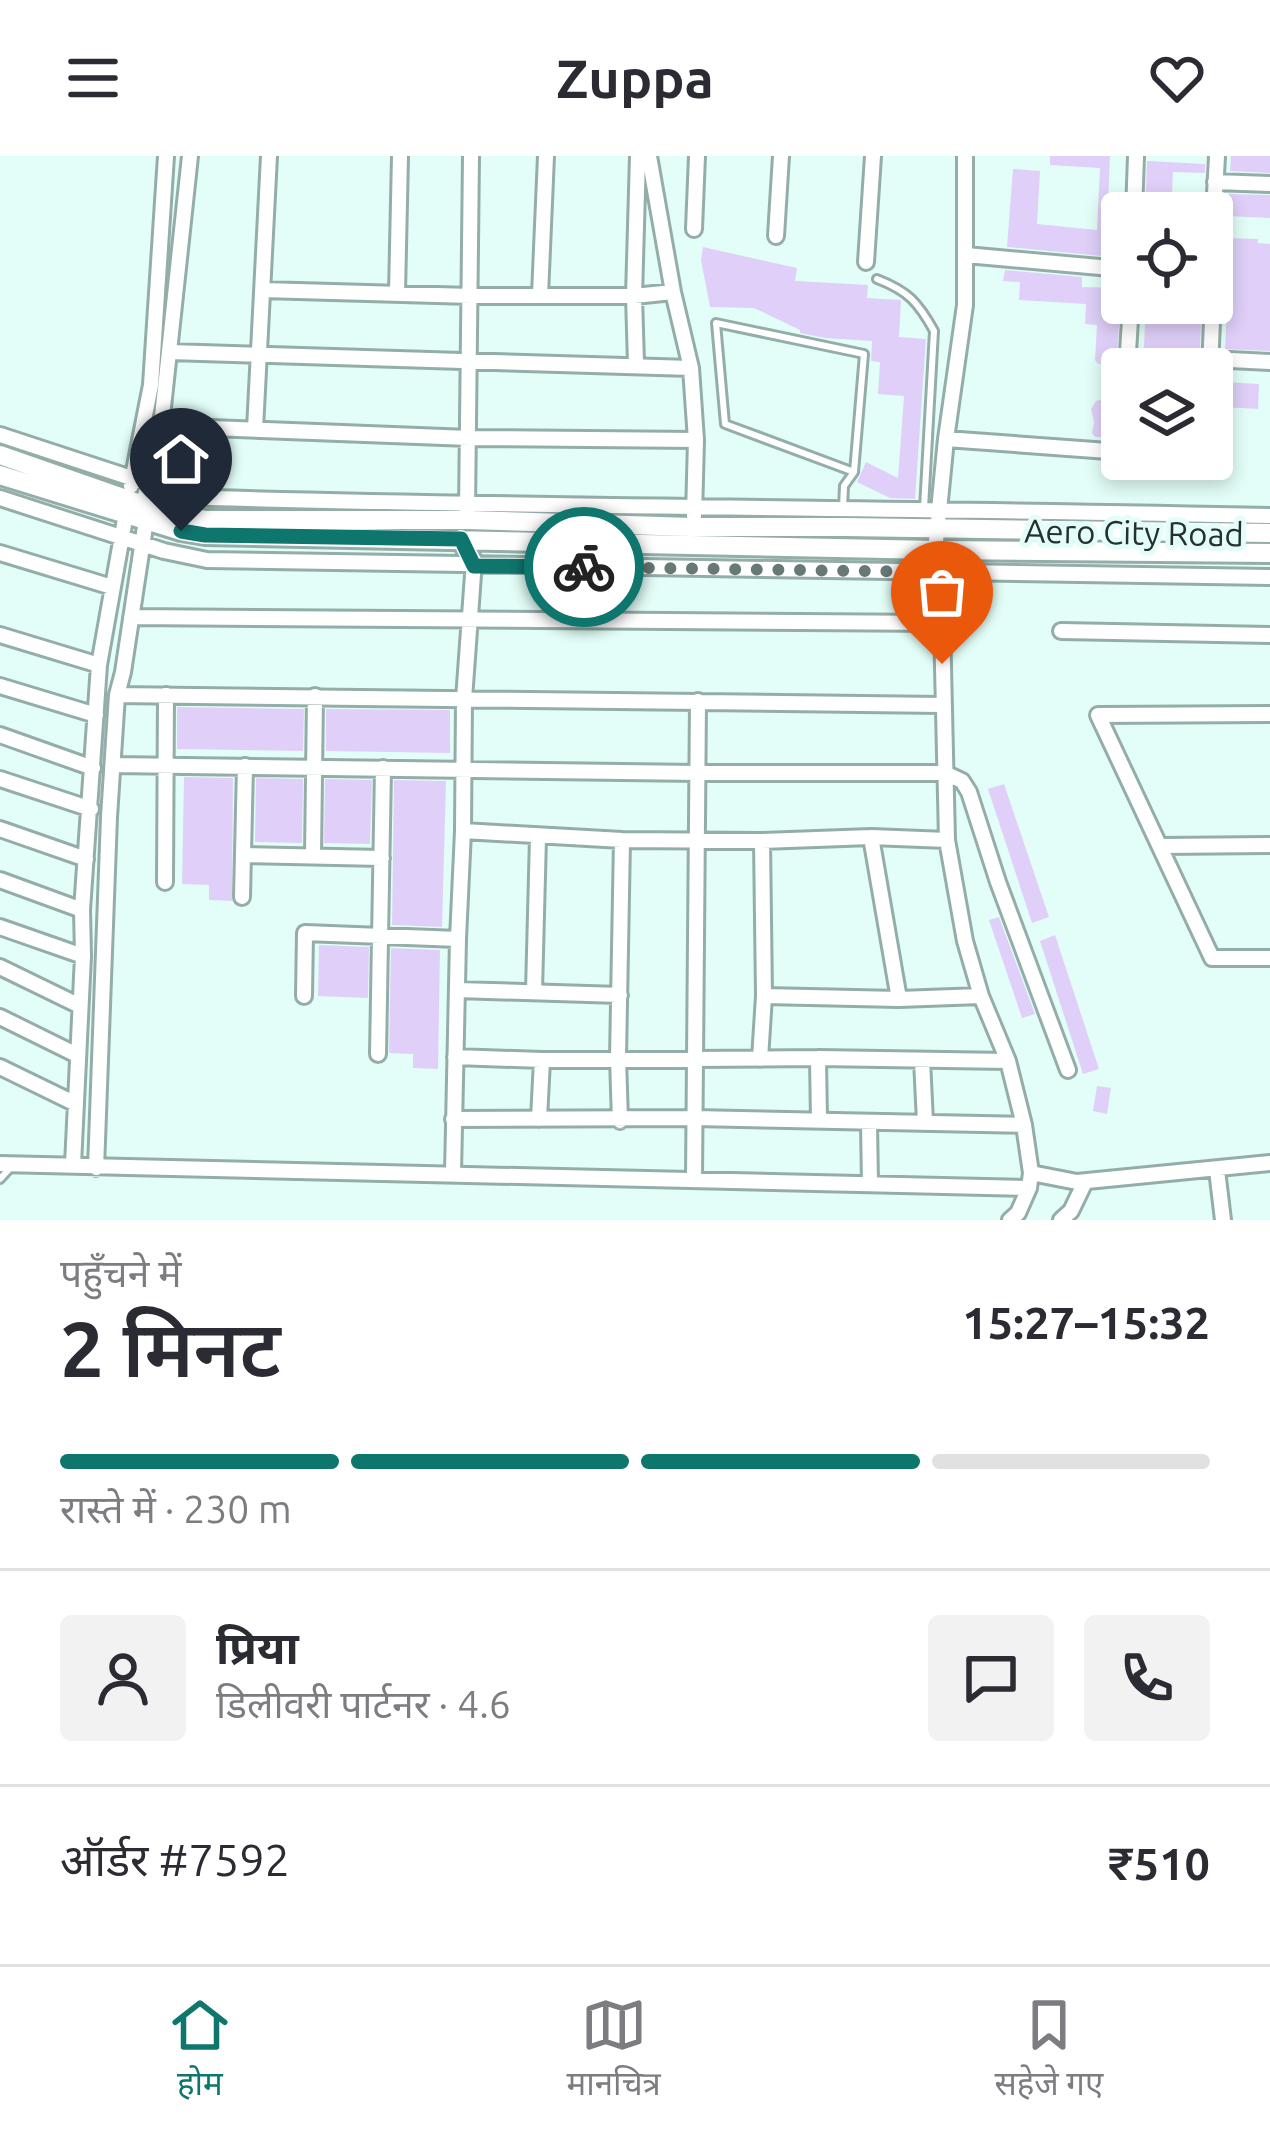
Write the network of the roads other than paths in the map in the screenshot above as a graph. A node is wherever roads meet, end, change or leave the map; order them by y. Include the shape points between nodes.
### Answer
1 (166, 156) edge
2 (190, 156) edge
3 (269, 156) edge
4 (400, 156) edge
5 (471, 156) edge
6 (546, 156) edge
7 (638, 156) edge
8 (650, 156) edge
9 (697, 156) edge
10 (781, 156) edge
11 (873, 156) edge
12 (963, 156) edge
13 (1136, 156) edge
14 (1216, 156) edge
15 (1215, 182) junction
16 (1270, 184) edge
17 (1135, 192) edge
18 (1215, 192) edge
19 (694, 230) dead end
20 (776, 236) dead end
21 (966, 255) junction
22 (866, 262) dead end
23 (1101, 267) edge
24 (877, 279) dead end
25 (263, 290) junction
26 (673, 292) junction
27 (397, 293) junction
28 (540, 295) junction
29 (471, 296) junction
30 (634, 296) junction
31 (170, 352) junction
32 (258, 354) junction
33 (470, 359) junction
34 (1270, 362) edge
35 (1233, 363) edge
36 (637, 364) junction
37 (691, 368) junction
38 (161, 426) junction
39 (255, 429) junction
40 (0, 434) edge
41 (470, 438) junction
42 (946, 439) junction
43 (696, 440) junction
44 (1101, 450) edge
45 (0, 454) edge
46 (854, 472) junction
47 (0, 475) edge
48 (141, 480) junction
49 (0, 498) edge
50 (843, 508) junction
51 (931, 508) junction
52 (136, 510) junction
53 (1270, 516) edge
54 (693, 518) junction
55 (468, 526) junction
56 (1270, 533) edge
57 (122, 537) junction
58 (936, 540) junction
59 (142, 543) junction
60 (0, 553) edge
61 (1270, 554) edge
62 (474, 566) junction
63 (933, 572) junction
64 (1270, 577) edge
65 (112, 587) junction
66 (131, 617) junction
67 (471, 618) junction
68 (942, 623) junction
69 (1061, 631) dead end
70 (0, 634) edge
71 (1270, 634) edge
72 (99, 665) junction
73 (0, 686) edge
74 (117, 695) junction
75 (166, 695) junction
76 (315, 697) junction
77 (464, 699) junction
78 (698, 701) junction
79 (942, 706) junction
80 (1270, 714) edge
81 (96, 716) junction
82 (0, 735) edge
83 (113, 766) junction
84 (245, 766) junction
85 (314, 766) junction
86 (166, 767) junction
87 (382, 768) junction
88 (93, 769) junction
89 (464, 770) junction
90 (698, 773) junction
91 (945, 773) junction
92 (0, 779) edge
93 (91, 809) junction
94 (463, 831) junction
95 (1, 832) edge
96 (538, 837) junction
97 (871, 837) junction
98 (695, 839) junction
99 (622, 840) junction
100 (947, 840) junction
101 (762, 841) junction
102 (1270, 845) edge
103 (1160, 846) junction
104 (244, 855) junction
105 (313, 856) junction
106 (382, 858) junction
107 (86, 860) junction
108 (0, 880) edge
109 (165, 882) dead end
110 (242, 898) dead end
111 (82, 910) junction
112 (0, 928) edge
113 (380, 937) junction
114 (458, 938) junction
115 (83, 956) junction
116 (1270, 958) edge
117 (0, 967) edge
118 (458, 990) junction
119 (534, 991) junction
120 (620, 995) junction
121 (304, 996) dead end
122 (981, 996) junction
123 (764, 997) junction
124 (899, 999) junction
125 (80, 1006) junction
126 (0, 1017) edge
127 (76, 1054) junction
128 (378, 1054) dead end
129 (455, 1057) junction
130 (618, 1058) junction
131 (818, 1058) junction
132 (693, 1059) junction
133 (760, 1059) junction
134 (542, 1060) junction
135 (922, 1060) junction
136 (1008, 1061) junction
137 (0, 1067) edge
138 (1068, 1070) dead end
139 (76, 1104) junction
140 (694, 1118) junction
141 (453, 1119) junction
142 (539, 1119) junction
143 (620, 1121) junction
144 (819, 1121) junction
145 (925, 1122) junction
146 (869, 1123) junction
147 (1024, 1125) junction
148 (1270, 1163) edge
149 (7, 1164) edge
150 (73, 1166) junction
151 (96, 1168) junction
152 (1217, 1169) junction
153 (453, 1173) junction
154 (0, 1179) edge
155 (694, 1179) junction
156 (1030, 1181) junction
157 (1081, 1182) junction
158 (869, 1184) junction
159 (1010, 1220) edge
160 (1060, 1220) edge
161 (1223, 1220) edge

1 - 48 street
2 - 31 street
3 - 25 street
4 - 27 street
5 - 29 street
6 - 28 street
7 - 30 street
8 - 26 street
9 - 19 street
10 - 20 street
11 - 22 street
12 - 21 street
13 - 17 street
14 - 15 street
15 - 16 street
15 - 18 street
21 - 23 street
21 - 42 street
24 - 51 lane via 904,289 934,331
25 - 27 street
25 - 32 street
26 - 30 street
26 - 37 street
27 - 29 street
28 - 29 street
28 - 30 street
29 - 33 street
30 - 36 street
31 - 32 street
31 - 38 street
32 - 33 street
32 - 39 street
33 - 36 street
33 - 41 street
34 - 35 street
36 - 37 street
37 - 43 street
38 - 39 street
38 - 48 street
39 - 41 street
40 - 48 street
41 - 43 street
41 - 55 street
42 - 44 street
42 - 51 street
43 - 54 street
45 - 52 street, Aero City Road
46 - 46 lane via 864,354 716,323 725,424
46 - 50 lane
47 - 52 street, Aero City Road
48 - 52 street
48 - 55 street via 186,496
49 - 57 street
50 - 51 street
50 - 54 street
51 - 53 street
51 - 58 street
52 - 55 street, Aero City Road via 205,535
52 - 57 street
52 - 59 street
54 - 55 street, Aero City Road
54 - 58 street, Aero City Road
55 - 58 street, Aero City Road
55 - 62 street
56 - 58 street, Aero City Road
57 - 59 street
57 - 65 street
58 - 61 street, Aero City Road
58 - 63 street
59 - 62 street via 207,560
59 - 66 street
60 - 65 street
62 - 63 street
62 - 67 street
63 - 64 street
63 - 68 street
65 - 72 street
66 - 67 street
66 - 74 street
67 - 68 street
67 - 77 street
68 - 79 street
69 - 71 street
70 - 72 street
72 - 81 street
73 - 81 street
74 - 75 street
74 - 83 street
75 - 76 street
75 - 86 street
76 - 77 street
76 - 85 street
77 - 78 street
77 - 89 street
78 - 79 street
78 - 90 street
79 - 91 street
80 - 103 street via 1098,715
81 - 88 street
82 - 88 street
83 - 86 street
83 - 151 street
84 - 85 street
84 - 86 street
84 - 104 street
85 - 87 street
85 - 105 street
86 - 109 street
87 - 89 street
87 - 106 street
88 - 93 street
89 - 90 street
89 - 94 street
90 - 91 street
90 - 98 street
91 - 100 street
91 - 138 street via 969,792
92 - 93 street
93 - 107 street
94 - 96 street
94 - 114 street
95 - 107 street
96 - 99 street
96 - 119 street
97 - 100 street
97 - 101 street
97 - 124 street
98 - 99 street
98 - 101 street
98 - 132 street
99 - 120 street
100 - 122 street
101 - 123 street
102 - 103 street
103 - 116 street via 1212,958
104 - 105 street
104 - 110 street
105 - 106 street
106 - 113 street
107 - 111 street
108 - 111 street
111 - 115 street
112 - 115 street
113 - 114 street
113 - 121 street via 305,933
113 - 128 street
114 - 118 street
115 - 125 street
117 - 125 street
118 - 119 street
118 - 129 street
119 - 120 street
120 - 130 street
122 - 124 street
122 - 136 street
123 - 124 street
123 - 133 street
125 - 127 street
126 - 127 street
127 - 139 street
129 - 134 street
129 - 141 street
130 - 132 street
130 - 134 street
130 - 143 street
131 - 133 street
131 - 135 street
131 - 144 street
132 - 133 street
132 - 140 street
134 - 142 street
135 - 136 street
135 - 145 street
136 - 147 street
137 - 139 street
139 - 150 street
140 - 143 street
140 - 144 street
140 - 155 street
141 - 142 street
141 - 153 street
142 - 143 street
144 - 146 street
145 - 146 street
145 - 147 street
146 - 158 street
147 - 156 street
148 - 152 street
149 - 150 street
149 - 154 lane
150 - 151 street
151 - 153 street
152 - 157 street
152 - 161 street
153 - 155 street
155 - 158 street
156 - 157 street
156 - 158 street
156 - 159 street
157 - 160 street

